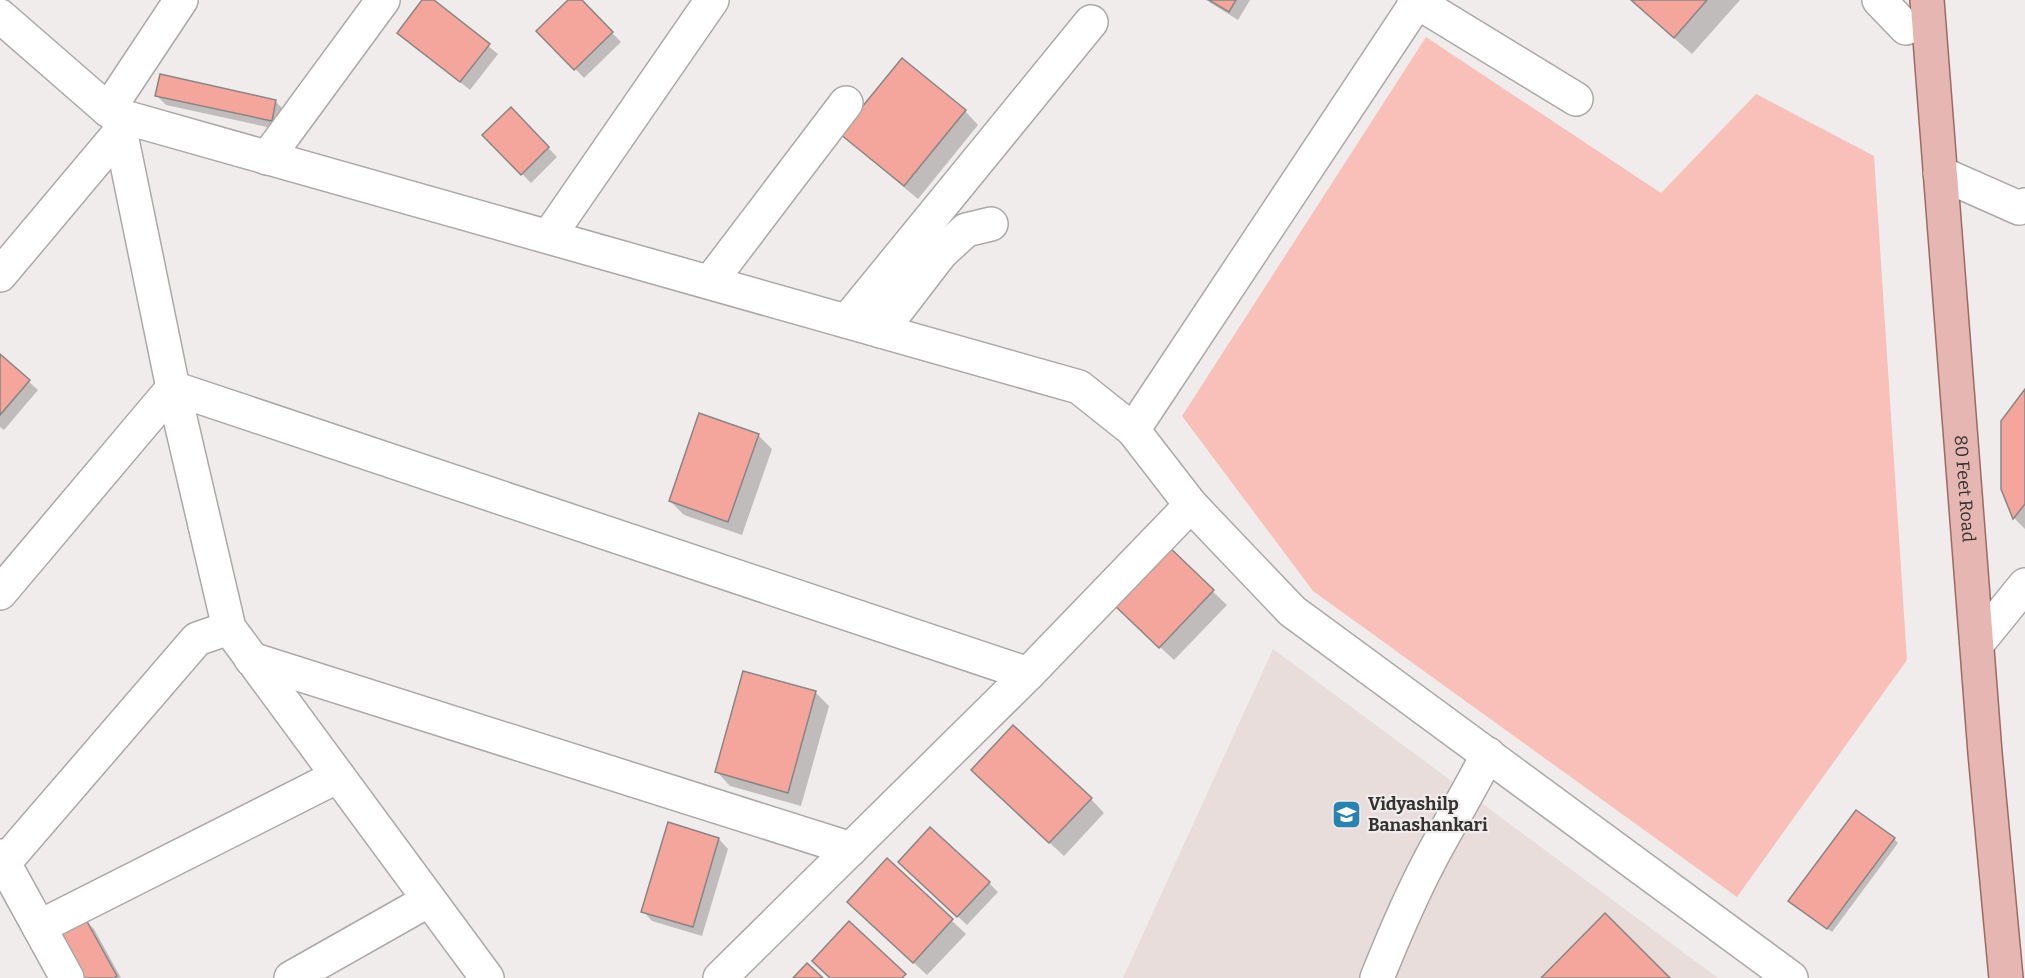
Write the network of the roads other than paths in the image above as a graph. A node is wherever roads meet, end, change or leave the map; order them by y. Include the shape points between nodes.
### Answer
1 (181, 0) edge
2 (383, 0) edge
3 (712, 0) edge
4 (1879, 0) edge
5 (1927, 0) edge
6 (1415, 1) edge
7 (1905, 14) edge
8 (0, 16) edge
9 (1091, 22) dead end
10 (1576, 99) dead end
11 (846, 103) dead end
12 (115, 119) junction
13 (267, 158) junction
14 (1940, 173) junction
15 (2025, 205) edge
16 (991, 224) dead end
17 (549, 236) junction
18 (0, 275) edge
19 (710, 282) junction
20 (847, 321) junction
21 (881, 331) junction
22 (173, 388) junction
23 (1133, 430) junction
24 (1191, 505) junction
25 (2025, 585) edge
26 (0, 593) edge
27 (228, 628) junction
28 (1977, 644) junction
29 (252, 659) junction
30 (1028, 674) junction
31 (1488, 754) junction
32 (338, 776) junction
33 (851, 849) junction
34 (2, 860) edge
35 (429, 900) junction
36 (39, 927) junction
37 (67, 978) edge
38 (291, 978) edge
39 (487, 978) edge
40 (720, 978) edge
41 (1377, 978) edge
42 (1791, 978) edge
43 (1983, 978) edge
44 (2006, 978) edge

1 - 12 street
2 - 13 street
3 - 17 street
4 - 7 street
5 - 14 main road, 80 Feet Road
6 - 10 street
6 - 23 street
7 - 43 main road, 80 Feet Road
8 - 12 street
9 - 20 street
11 - 19 street
12 - 13 street
12 - 18 street
12 - 22 street
13 - 17 street
14 - 15 street via 2019,208
14 - 28 main road, 80 Feet Road
16 - 21 street via 966,230 941,253
17 - 19 street
19 - 20 street
20 - 21 street
21 - 23 street via 1079,387
22 - 26 street
22 - 27 street
22 - 30 street
23 - 24 street
24 - 30 street
24 - 31 street via 1292,611
25 - 28 street
27 - 29 street
27 - 34 street via 197,639
28 - 44 main road, 80 Feet Road
29 - 32 street
29 - 33 street
30 - 33 street
31 - 41 street via 1430,861
31 - 42 street
32 - 35 street
32 - 36 street
33 - 40 street
34 - 36 street
35 - 38 street
35 - 39 street
36 - 37 street

